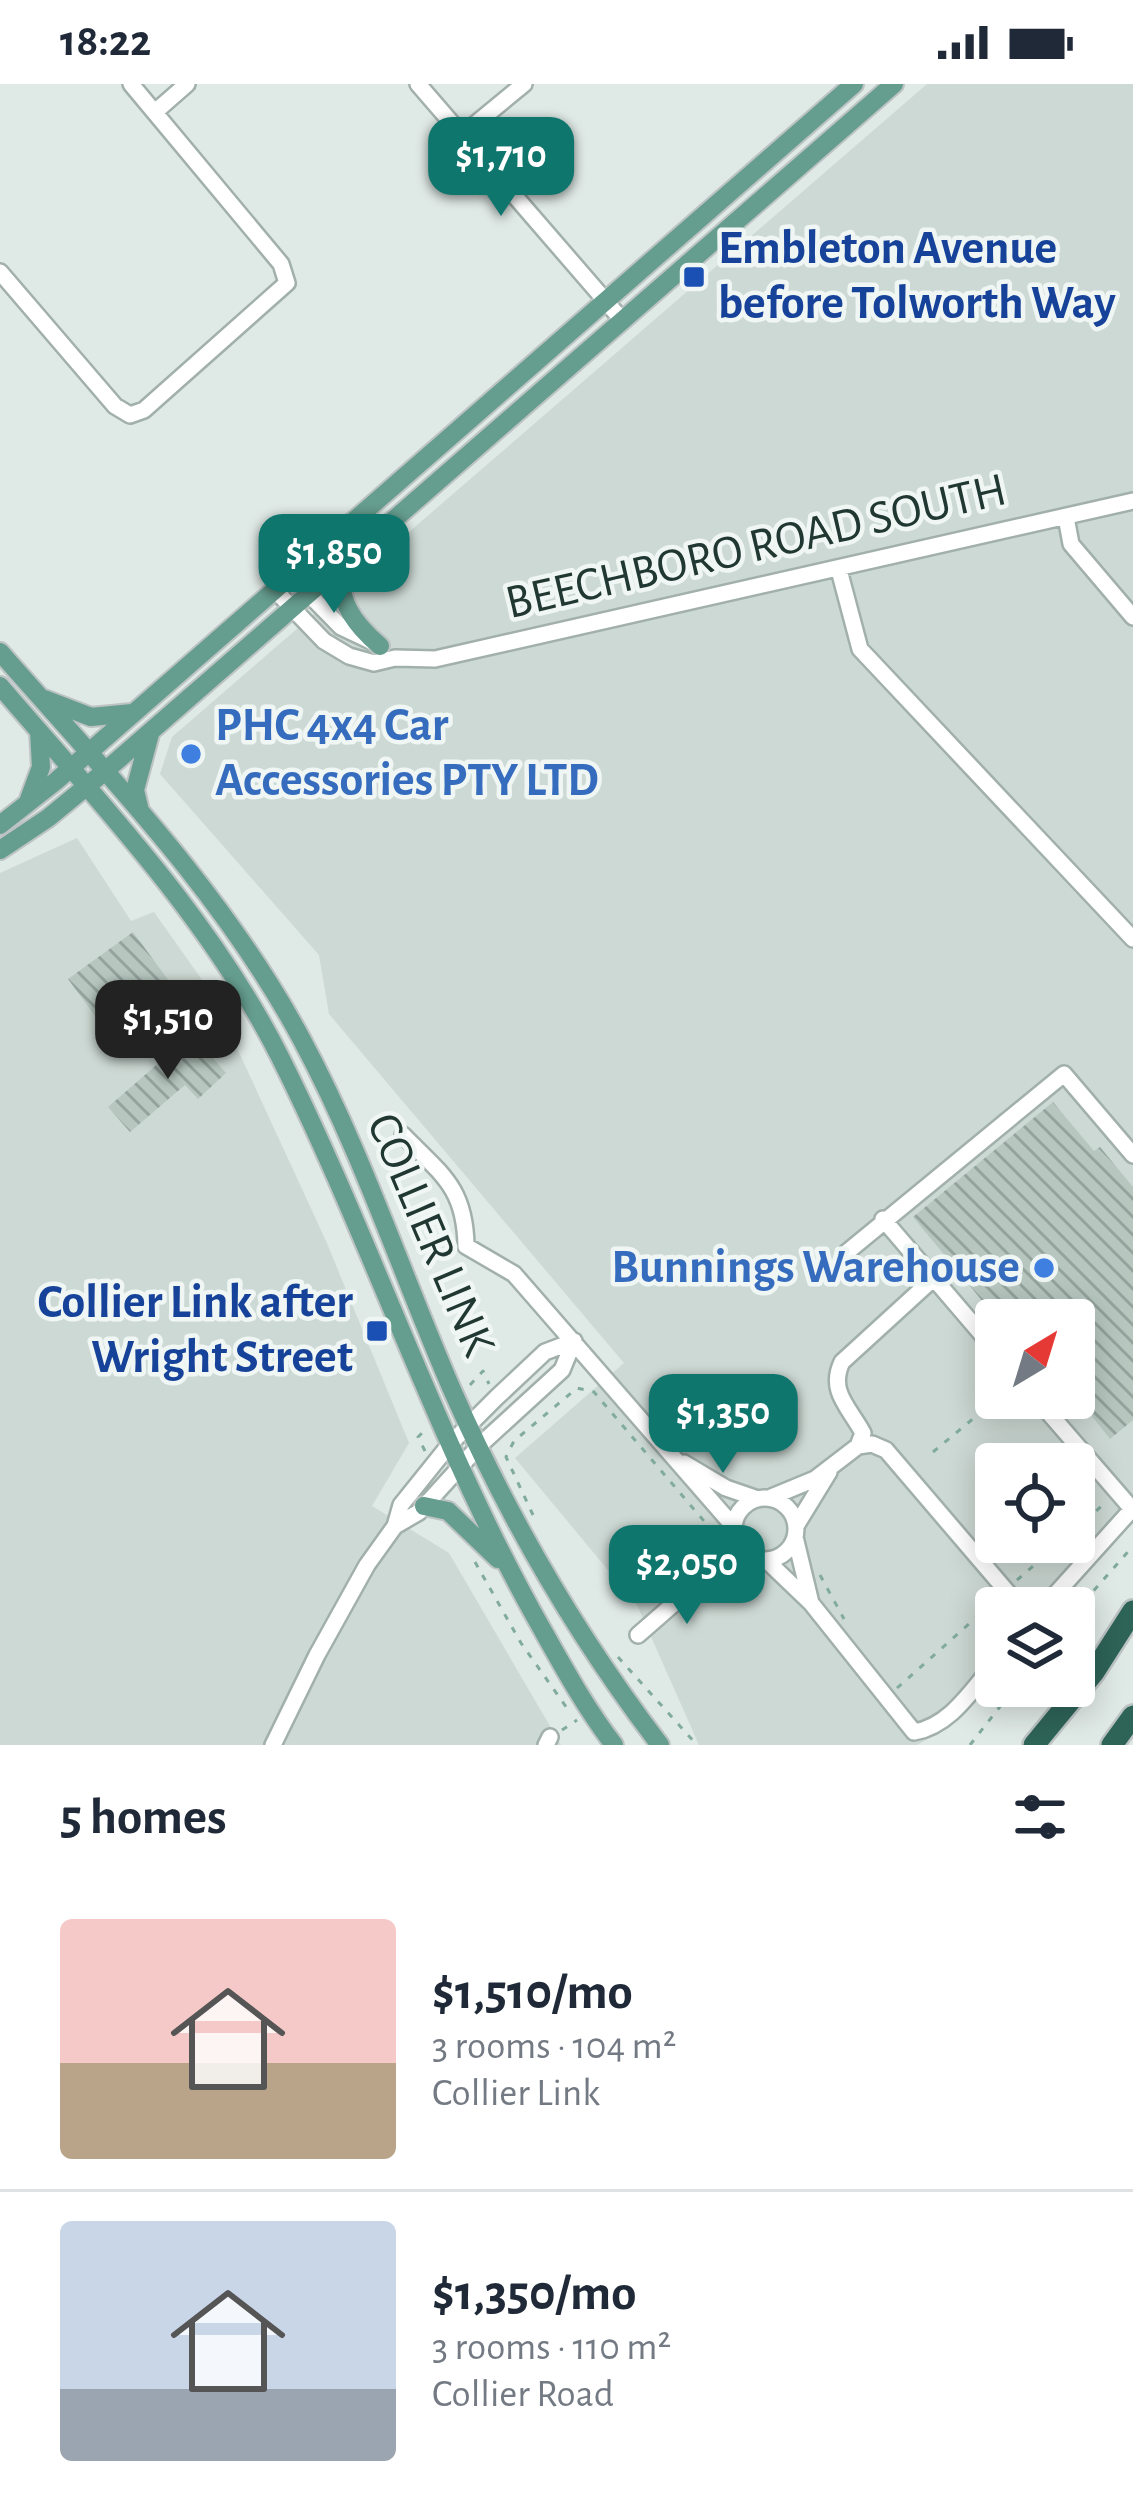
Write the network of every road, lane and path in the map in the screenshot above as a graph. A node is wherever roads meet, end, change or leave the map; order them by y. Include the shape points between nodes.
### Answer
1 (131, 84) edge
2 (187, 84) edge
3 (418, 84) edge
4 (524, 84) edge
5 (854, 84) edge
6 (894, 84) edge
7 (155, 112) junction
8 (857, 116) junction
9 (796, 134) junction
10 (462, 135) junction
11 (0, 272) edge
12 (604, 299) junction
13 (622, 320) junction
14 (443, 474) junction
15 (386, 490) junction
16 (1133, 501) edge
17 (1066, 517) junction
18 (348, 557) junction
19 (838, 570) junction
20 (290, 575) junction
21 (274, 589) junction
22 (307, 594) junction
23 (292, 608) junction
24 (1133, 617) edge
25 (0, 652) edge
26 (387, 652) junction
27 (0, 686) edge
28 (39, 697) junction
29 (135, 712) junction
30 (152, 730) junction
31 (39, 731) junction
32 (88, 753) junction
33 (70, 769) junction
34 (104, 772) junction
35 (86, 787) junction
36 (24, 808) junction
37 (140, 812) junction
38 (0, 825) edge
39 (0, 850) edge
40 (1133, 939) edge
41 (403, 1135) dead end
42 (1133, 1155) edge
43 (883, 1219) junction
44 (846, 1252) dead end
45 (934, 1278) junction
46 (975, 1326) edge
47 (574, 1342) junction
48 (975, 1417) edge
49 (1054, 1419) edge
50 (470, 1425) junction
51 (450, 1444) junction
52 (480, 1445) junction
53 (858, 1446) junction
54 (933, 1452) dead end
55 (672, 1455) junction
56 (459, 1466) junction
57 (830, 1469) junction
58 (1118, 1492) junction
59 (764, 1498) junction
60 (424, 1506) junction
61 (1133, 1508) edge
62 (1095, 1512) edge
63 (537, 1525) dead end
64 (395, 1526) junction
65 (795, 1531) junction
66 (730, 1533) junction
67 (1133, 1546) edge
68 (468, 1549) dead end
69 (761, 1559) junction
70 (1037, 1563) edge
71 (816, 1567) dead end
72 (510, 1570) junction
73 (701, 1580) junction
74 (1003, 1587) edge
75 (1010, 1587) edge
76 (1062, 1587) edge
77 (1095, 1589) edge
78 (811, 1603) junction
79 (1133, 1611) edge
80 (975, 1619) edge
81 (849, 1629) dead end
82 (638, 1635) dead end
83 (600, 1662) junction
84 (975, 1685) edge
85 (897, 1688) dead end
86 (1001, 1707) edge
87 (1133, 1716) edge
88 (586, 1733) dead end
89 (974, 1744) edge
90 (273, 1745) edge
91 (614, 1745) edge
92 (660, 1745) edge
93 (697, 1745) edge
94 (1034, 1745) edge
95 (1112, 1745) edge

1 - 7 street
2 - 7 street
3 - 10 street
4 - 10 street
5 - 9 main road
6 - 8 main road
7 - 11 street via 281,264 286,284 130,416
8 - 9 main road via 839,114
8 - 13 main road
9 - 12 main road
10 - 12 street
12 - 13 street
12 - 15 main road
13 - 14 main road
14 - 15 main road via 430,470
14 - 18 main road
15 - 20 main road
16 - 17 street, BEECHBORO ROAD SOUTH
17 - 19 street, BEECHBORO ROAD SOUTH
17 - 24 street via 1071,544
18 - 22 main road
18 - 26 main road via 342,595
19 - 26 street, BEECHBORO ROAD SOUTH via 454,656
19 - 40 street via 860,649
20 - 21 main road
20 - 22 street
21 - 23 street, BEECHBORO ROAD SOUTH
21 - 29 main road
22 - 23 main road
22 - 26 street via 351,635
23 - 26 street, BEECHBORO ROAD SOUTH via 349,656 374,663
23 - 30 main road
25 - 28 main road, COLLIER LINK
27 - 31 main road, COLLIER LINK
28 - 29 main road via 92,717
28 - 32 main road, COLLIER LINK
29 - 32 main road
30 - 34 main road
30 - 37 main road via 137,775
31 - 33 main road, COLLIER LINK
31 - 36 main road via 38,783
32 - 33 main road
32 - 34 main road, COLLIER LINK
33 - 35 main road, COLLIER LINK
33 - 36 main road
34 - 35 main road
34 - 37 main road, COLLIER LINK
35 - 39 main road
35 - 51 main road, COLLIER LINK via 188,910 278,1052
36 - 38 main road
37 - 50 main road, COLLIER LINK via 237,933 301,1038
41 - 47 street via 452,1185 466,1246 514,1274
42 - 43 street via 1064,1074
43 - 44 street
43 - 45 street
45 - 46 street
45 - 53 street via 834,1378 863,1433
47 - 50 street via 545,1352
47 - 52 street via 562,1370
47 - 55 street
48 - 54 path
49 - 58 street
50 - 51 street
50 - 52 main road, COLLIER LINK
51 - 56 main road, COLLIER LINK
51 - 64 street via 401,1504
52 - 56 street
52 - 83 main road, COLLIER LINK via 518,1530
53 - 57 street
53 - 74 street via 886,1450
55 - 59 street via 706,1478
55 - 66 street
56 - 60 street
56 - 72 main road, COLLIER LINK
57 - 59 street
57 - 65 street
58 - 61 street
58 - 62 path
59 - 65 street via 787,1508
59 - 66 street via 741,1509
60 - 64 street
60 - 72 main road via 448,1511
61 - 76 street
63 - 66 path via 506,1457 577,1388 594,1392
64 - 90 street
65 - 69 street via 784,1553
65 - 78 street
66 - 69 street
66 - 73 street
67 - 77 path
68 - 88 path via 546,1682
69 - 73 street
69 - 78 street
70 - 75 path
71 - 81 path
72 - 91 main road, COLLIER LINK via 582,1703
73 - 82 street
78 - 84 street via 914,1732 946,1718
79 - 94 highway
80 - 85 path
83 - 92 main road, COLLIER LINK
83 - 93 path via 614,1652
86 - 89 path
87 - 95 highway

